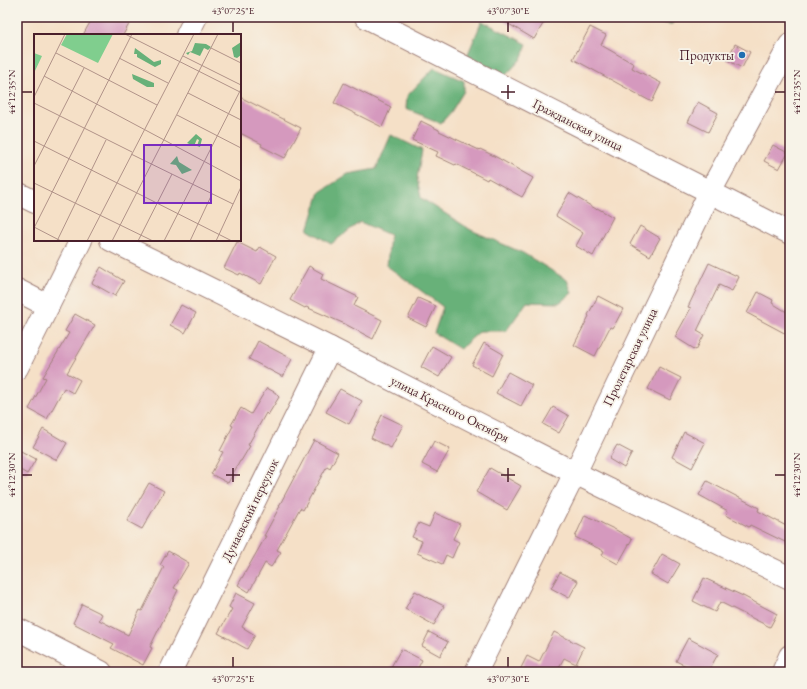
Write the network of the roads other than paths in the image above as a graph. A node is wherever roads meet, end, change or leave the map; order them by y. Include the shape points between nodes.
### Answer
1 (196, 17) edge
2 (366, 17) edge
3 (187, 34) edge
4 (790, 45) edge
5 (710, 192) junction
6 (17, 193) edge
7 (34, 202) edge
8 (790, 233) edge
9 (80, 241) edge
10 (113, 241) edge
11 (17, 290) edge
12 (48, 306) junction
13 (330, 348) junction
14 (17, 368) edge
15 (575, 473) junction
16 (790, 578) edge
17 (17, 629) edge
18 (790, 656) edge
19 (101, 672) edge
20 (170, 672) edge
21 (476, 672) edge
22 (783, 672) edge

1 - 3 street
2 - 5 street, Гражданская улица
4 - 5 street, Пролетарская улица
5 - 8 street, Гражданская улица
5 - 15 street, Пролетарская улица
6 - 7 street
9 - 12 street
10 - 13 street, улица Красного Октября
11 - 12 street
12 - 14 street
13 - 15 street, улица Красного Октября
13 - 20 street, Дунаевский переулок
15 - 16 street, улица Красного Октября
15 - 21 street, Пролетарская улица
17 - 19 street
18 - 22 street

